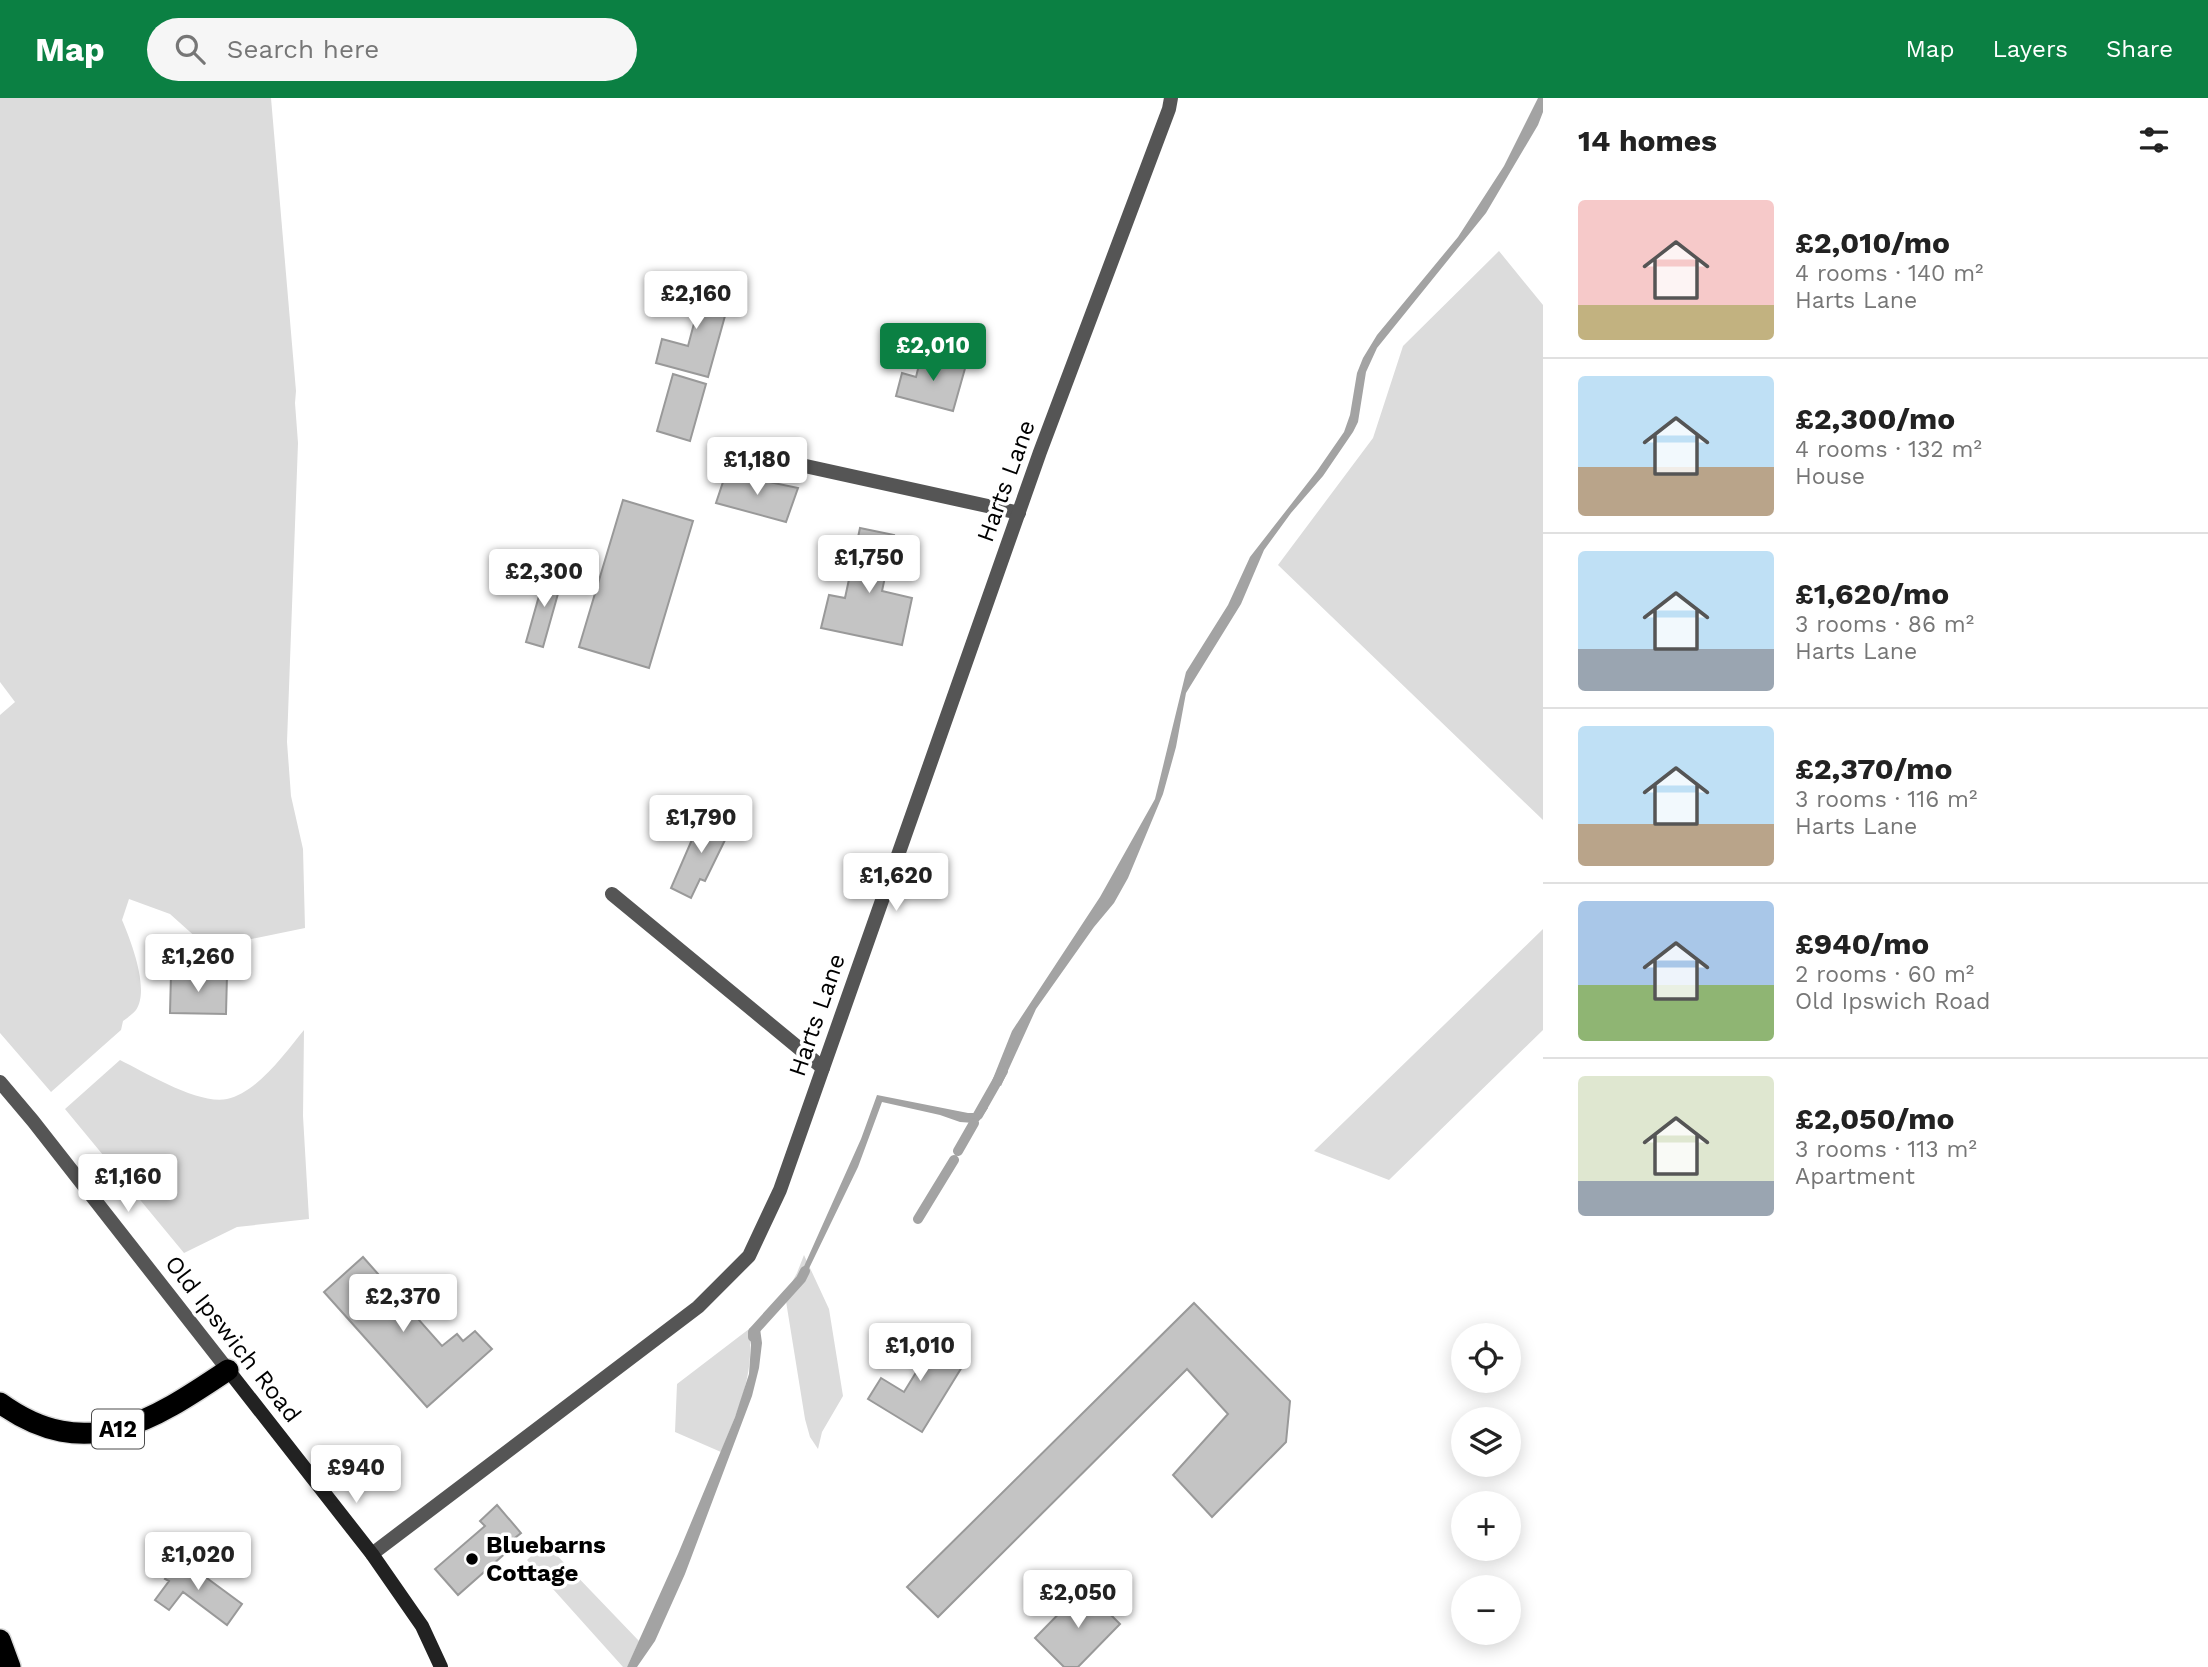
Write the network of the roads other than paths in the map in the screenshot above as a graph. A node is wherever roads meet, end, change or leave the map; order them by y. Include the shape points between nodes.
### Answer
1 (1171, 98) edge
2 (755, 455) dead end
3 (1019, 513) junction
4 (612, 894) dead end
5 (822, 1068) junction
6 (0, 1082) edge
7 (228, 1370) junction
8 (0, 1403) edge
9 (372, 1554) junction
10 (0, 1640) edge
11 (10, 1667) edge
12 (441, 1667) edge

1 - 3 street, Harts Lane
2 - 3 street
3 - 5 street, Harts Lane
4 - 5 street
5 - 9 street, Harts Lane via 780,1190 749,1256 698,1307
6 - 7 street, Old Ipswich Road
7 - 8 highway, A12 via 175,1405 122,1429 65,1433 35,1425
7 - 9 street, Old Ipswich Road
9 - 12 street, Old Ipswich Road via 422,1626
10 - 11 highway

